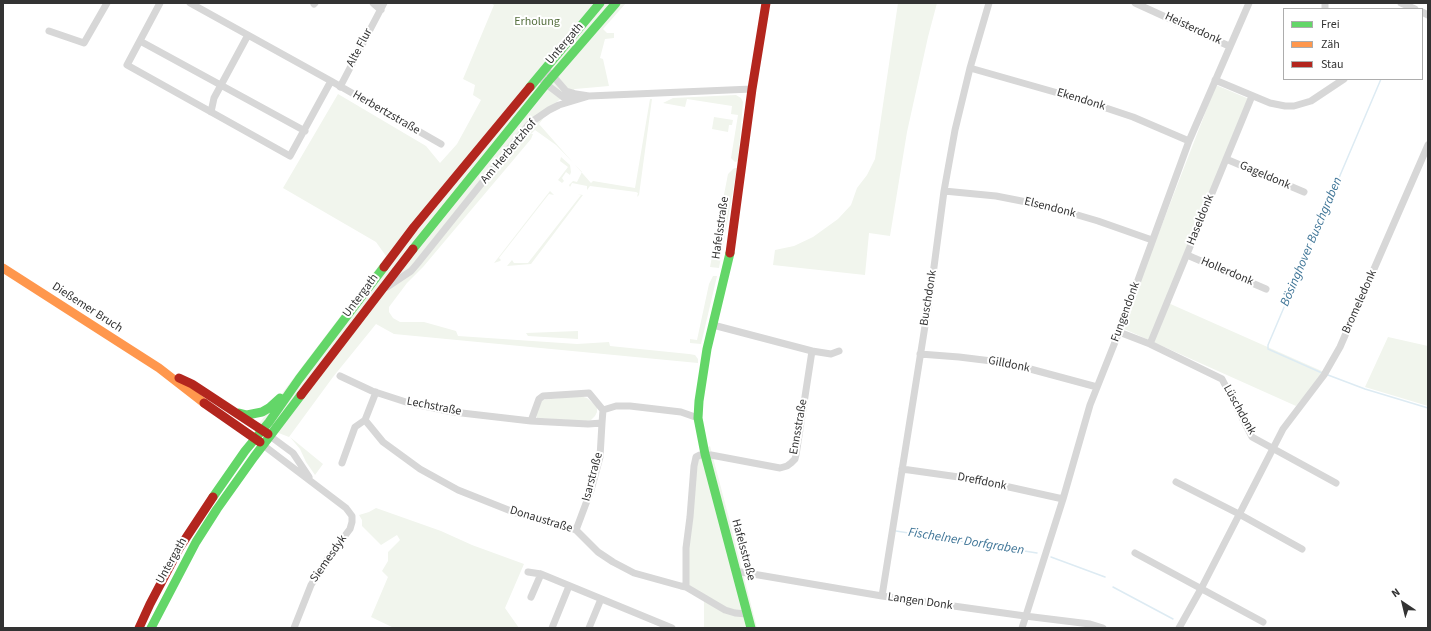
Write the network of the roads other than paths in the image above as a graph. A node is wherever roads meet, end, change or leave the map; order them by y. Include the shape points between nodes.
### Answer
1 (107, 3) edge
2 (160, 3) edge
3 (190, 3) edge
4 (373, 3) edge
5 (600, 3) edge
6 (616, 3) edge
7 (766, 3) edge
8 (989, 3) edge
9 (1135, 3) edge
10 (1249, 3) edge
11 (1401, 3) edge
12 (203, 6) edge
13 (383, 7) edge
14 (1413, 8) edge
15 (49, 31) dead end
16 (248, 35) junction
17 (140, 41) junction
18 (1229, 46) junction
19 (970, 68) junction
20 (542, 72) junction
21 (553, 76) junction
22 (1215, 80) junction
23 (1342, 80) edge
24 (331, 81) junction
25 (546, 84) junction
26 (221, 86) junction
27 (340, 87) junction
28 (752, 89) junction
29 (589, 96) junction
30 (1252, 96) junction
31 (211, 112) junction
32 (304, 131) junction
33 (1189, 140) junction
34 (440, 144) dead end
35 (1428, 145) edge
36 (1226, 159) junction
37 (944, 191) junction
38 (1304, 192) dead end
39 (1152, 240) junction
40 (1187, 255) junction
41 (3, 268) edge
42 (1266, 289) dead end
43 (378, 292) junction
44 (713, 325) junction
45 (1119, 332) junction
46 (1150, 344) junction
47 (812, 351) junction
48 (839, 351) dead end
49 (920, 354) junction
50 (159, 368) junction
51 (340, 376) dead end
52 (299, 378) junction
53 (1097, 387) junction
54 (376, 392) junction
55 (603, 410) junction
56 (237, 413) junction
57 (698, 418) junction
58 (365, 420) junction
59 (531, 421) junction
60 (602, 423) junction
61 (262, 430) junction
62 (270, 436) junction
63 (255, 439) junction
64 (263, 445) junction
65 (1273, 449) junction
66 (705, 454) junction
67 (342, 463) dead end
68 (902, 469) junction
69 (313, 482) junction
70 (1176, 482) dead end
71 (1336, 483) dead end
72 (1062, 499) junction
73 (1239, 514) junction
74 (576, 530) junction
75 (1302, 549) dead end
76 (1135, 553) dead end
77 (528, 572) dead end
78 (737, 573) junction
79 (540, 574) junction
80 (569, 586) junction
81 (686, 587) junction
82 (1202, 587) junction
83 (882, 596) junction
84 (531, 597) dead end
85 (601, 599) junction
86 (150, 604) junction
87 (747, 614) junction
88 (1025, 616) junction
89 (1263, 622) dead end
90 (152, 626) edge
91 (139, 628) edge
92 (294, 628) edge
93 (552, 628) edge
94 (589, 628) edge
95 (672, 628) edge
96 (751, 628) edge
97 (1022, 628) edge
98 (1103, 628) edge
99 (1179, 628) edge

1 - 15 street via 84,43
2 - 17 street
3 - 12 street, Herbertzstraße
4 - 13 street, Alte Flur
5 - 20 main road, Untergath
6 - 21 main road, Untergath
7 - 28 main road, Hafelsstraße
8 - 19 street, Buschdonk
9 - 18 street, Heisterdonk
10 - 18 street, Fungendonk
11 - 14 street
12 - 16 street, Herbertzstraße
13 - 27 street, Alte Flur
16 - 24 street, Herbertzstraße
16 - 26 street
17 - 26 street
17 - 31 street via 127,65
18 - 22 street, Fungendonk
19 - 33 street, Ekendonk via 1079,98
19 - 37 street, Buschdonk
20 - 21 street
20 - 25 street
20 - 52 main road, Untergath via 414,227
21 - 25 main road, Untergath
21 - 29 street via 566,91
22 - 30 street
22 - 33 street, Fungendonk
23 - 30 street via 1311,101 1294,106 1270,103
24 - 27 street, Herbertzstraße
24 - 32 street
25 - 29 street via 562,97
25 - 43 main road, Untergath
26 - 31 street via 214,98
26 - 32 street
27 - 34 street, Herbertzstraße
28 - 29 street, Am Herbertzhof
28 - 44 main road, Hafelsstraße via 729,259
29 - 43 street, Am Herbertzhof via 559,105 530,123 411,271
30 - 36 street, Haseldonk
31 - 32 street via 290,156
33 - 39 street, Fungendonk
35 - 65 street, Bromeledonk via 1340,347 1324,375 1283,429
36 - 38 street, Gageldonk
36 - 40 street, Haseldonk
37 - 39 street, Elsendonk via 996,196 1048,206
37 - 49 street, Buschdonk
39 - 45 street, Fungendonk
40 - 42 street, Hollerdonk
40 - 46 street, Haseldonk
41 - 50 main road, Dießemer Bruch
43 - 62 main road, Untergath
44 - 47 street
44 - 57 main road, Hafelsstraße via 707,349
45 - 46 street, Lüschdonk
45 - 53 street, Fungendonk
46 - 65 street, Lüschdonk via 1222,378 1252,437
47 - 48 street via 831,354
47 - 66 street, Ennsstraße via 796,455 791,463 780,468
49 - 53 street, Gilldonk via 1008,363
49 - 68 street, Buschdonk
50 - 56 main road, Dießemer Bruch via 192,384
50 - 63 main road, Dießemer Bruch
51 - 54 street, Lechstraße
52 - 56 main road, Untergath via 262,412 247,415
52 - 61 main road, Untergath
53 - 72 street, Fungendonk
54 - 58 street
54 - 59 street, Lechstraße via 409,403 453,412
55 - 57 street via 616,406 630,406 681,412
55 - 59 street via 589,393 543,396 539,399
55 - 60 street
56 - 61 main road, Dießemer Bruch
57 - 66 main road, Hafelsstraße
58 - 67 street via 355,427
58 - 74 street, Donaustraße via 383,442 458,490 516,513
59 - 60 street, Lechstraße
60 - 74 street, Isarstraße via 600,457
61 - 62 main road, Dießemer Bruch
61 - 63 main road, Untergath
62 - 64 main road, Untergath
62 - 69 street, Siemesdyk via 293,453
63 - 64 main road, Dießemer Bruch
63 - 86 main road, Untergath via 180,547
64 - 69 street, Siemesdyk
64 - 90 main road, Untergath via 196,542
65 - 71 street, Lüschdonk
65 - 73 street
66 - 78 main road, Hafelsstraße
66 - 81 street via 696,457 694,466 686,548
68 - 72 street, Dreffdonk via 973,479
68 - 83 street, Buschdonk
69 - 92 street, Siemesdyk via 346,508 352,516 352,522 350,529 310,585
70 - 73 street
72 - 88 street, Fungendonk
73 - 75 street
73 - 82 street
74 - 81 street, Donaustraße via 598,552 634,573
76 - 82 street
77 - 79 street
78 - 83 street, Langen Donk
78 - 87 main road, Hafelsstraße
79 - 80 street
79 - 84 street
80 - 85 street
80 - 93 street
81 - 87 street, Donaustraße via 725,610 735,614
82 - 89 street
82 - 99 street
83 - 88 street, Langen Donk
85 - 94 street
85 - 95 street
86 - 90 main road, Untergath
86 - 91 main road, Untergath
87 - 96 main road, Hafelsstraße
88 - 97 street, Fungendonk
88 - 98 street, Langen Donk

